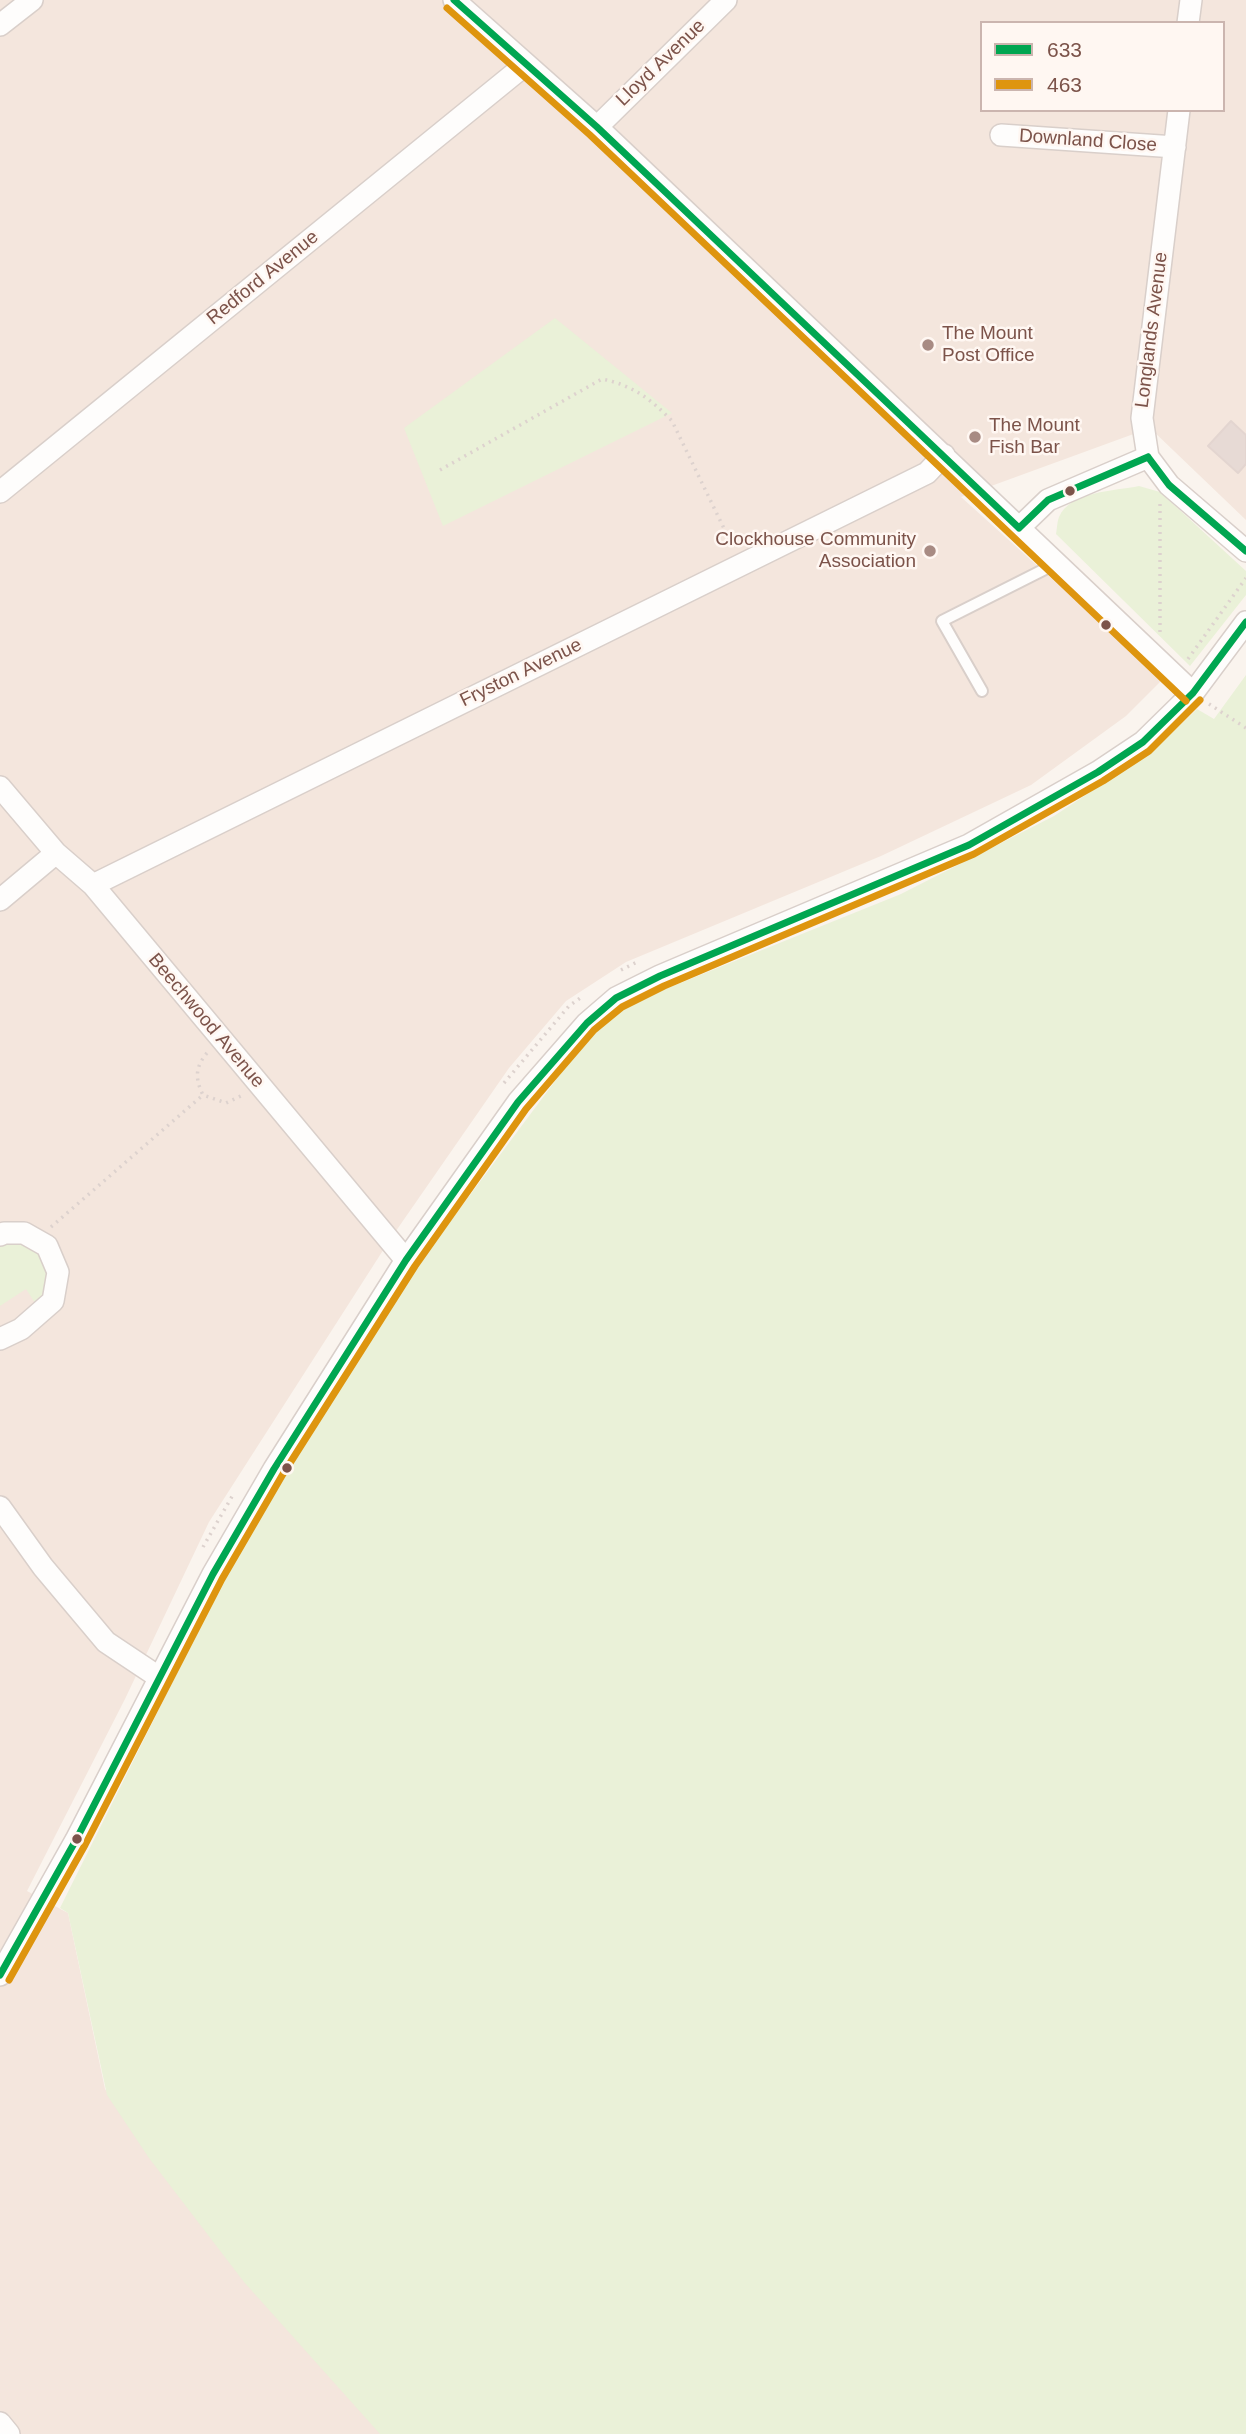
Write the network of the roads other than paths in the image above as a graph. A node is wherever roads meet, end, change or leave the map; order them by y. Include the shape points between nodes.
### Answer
1 (32, 0) edge
2 (454, 0) edge
3 (726, 0) edge
4 (1191, 0) edge
5 (1188, 21) edge
6 (0, 25) edge
7 (525, 65) junction
8 (1179, 112) edge
9 (597, 127) junction
10 (1001, 135) dead end
11 (1175, 146) junction
12 (944, 455) junction
13 (1148, 457) junction
14 (0, 492) edge
15 (1019, 528) junction
16 (1246, 551) edge
17 (1057, 563) junction
18 (1246, 622) edge
19 (982, 691) dead end
20 (1193, 693) junction
21 (0, 787) edge
22 (56, 853) junction
23 (93, 885) junction
24 (0, 900) edge
25 (0, 1235) edge
26 (406, 1260) junction
27 (0, 1339) edge
28 (0, 1507) edge
29 (160, 1678) junction
30 (0, 1975) edge
31 (0, 2423) edge
32 (9, 2434) edge

1 - 6 street
2 - 7 street
3 - 9 street, Lloyd Avenue
4 - 5 street
7 - 9 street
7 - 14 street, Redford Avenue
8 - 11 street, Longlands Avenue
9 - 12 street
10 - 11 street, Downland Close
11 - 13 street, Longlands Avenue via 1142,418
12 - 15 street
12 - 23 street, Fryston Avenue via 927,473
13 - 15 street via 1048,500
13 - 16 street, Longlands Avenue via 1169,485
15 - 17 street
17 - 19 lane via 942,621
17 - 20 street
18 - 20 street
20 - 26 street via 1143,741 1098,772 969,845 616,998 587,1023 518,1102
21 - 22 street, Beechwood Avenue
22 - 23 street, Beechwood Avenue
22 - 24 street
23 - 26 street, Beechwood Avenue
25 - 27 street via 24,1233 47,1246 58,1272 53,1301 21,1329
26 - 29 street via 267,1481
28 - 29 street via 106,1642
29 - 30 street
31 - 32 street

